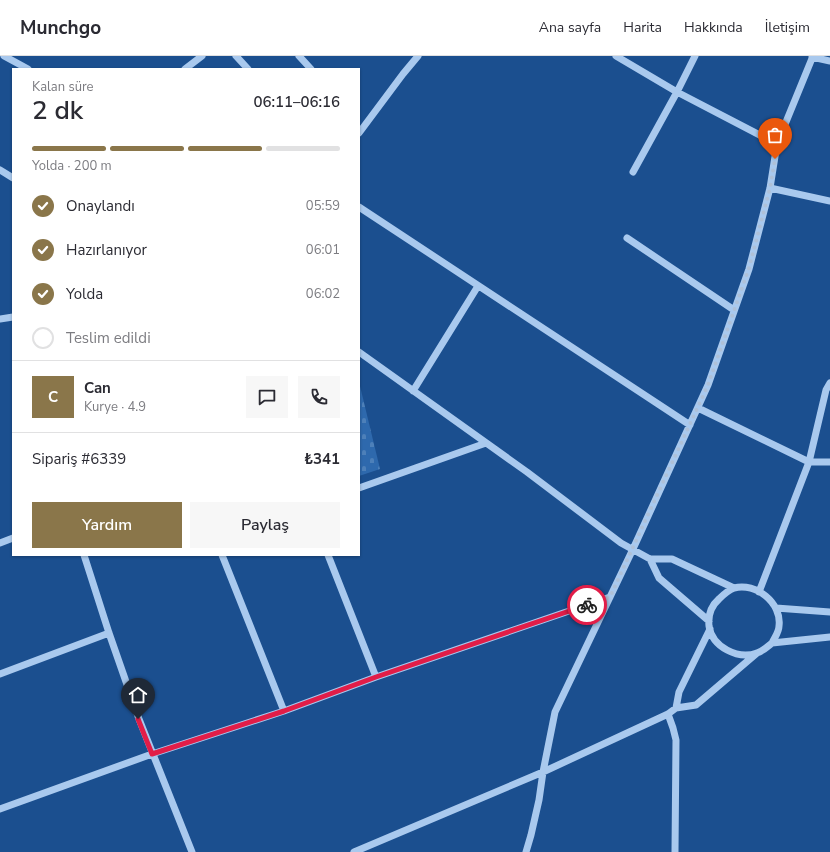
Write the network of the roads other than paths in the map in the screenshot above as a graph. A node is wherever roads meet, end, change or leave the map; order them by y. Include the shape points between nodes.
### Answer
1 (4, 56) edge
2 (202, 56) edge
3 (236, 56) edge
4 (299, 56) edge
5 (418, 56) edge
6 (616, 56) edge
7 (695, 56) edge
8 (812, 56) edge
9 (830, 61) edge
10 (26, 68) edge
11 (186, 68) edge
12 (247, 68) edge
13 (310, 68) edge
14 (677, 92) junction
15 (361, 124) edge
16 (777, 144) junction
17 (0, 170) edge
18 (633, 172) dead end
19 (12, 177) edge
20 (770, 188) junction
21 (830, 201) edge
22 (360, 208) edge
23 (627, 238) dead end
24 (478, 286) junction
25 (734, 310) junction
26 (12, 317) edge
27 (0, 319) edge
28 (360, 353) edge
29 (830, 383) edge
30 (414, 392) junction
31 (698, 408) junction
32 (690, 425) junction
33 (486, 443) junction
34 (809, 462) junction
35 (830, 462) edge
36 (360, 488) edge
37 (12, 538) edge
38 (0, 542) edge
39 (633, 549) junction
40 (84, 556) edge
41 (222, 556) edge
42 (328, 556) edge
43 (650, 559) junction
44 (734, 588) junction
45 (759, 592) junction
46 (610, 597) junction
47 (776, 608) junction
48 (830, 612) edge
49 (709, 621) junction
50 (710, 629) junction
51 (109, 633) junction
52 (830, 636) edge
53 (772, 643) junction
54 (757, 653) junction
55 (0, 674) edge
56 (376, 677) junction
57 (676, 708) junction
58 (284, 711) junction
59 (668, 714) junction
60 (152, 754) junction
61 (543, 772) junction
62 (0, 809) edge
63 (192, 852) edge
64 (354, 852) edge
65 (526, 852) edge
66 (675, 852) edge

1 - 10 street
2 - 11 street
3 - 12 street
4 - 13 street
5 - 15 street
6 - 14 street
7 - 14 street
8 - 9 street
8 - 16 street
14 - 16 street
14 - 18 street
16 - 20 street
17 - 19 street
20 - 21 street
20 - 25 street via 749,268
22 - 24 street
23 - 25 street
24 - 30 street
24 - 32 street
25 - 31 street
26 - 27 street
28 - 30 street
29 - 34 street via 826,390
30 - 33 street
31 - 32 street
31 - 34 street
32 - 39 street
33 - 36 street
33 - 39 street via 621,543
34 - 35 street
34 - 45 street
37 - 38 street
39 - 43 street
39 - 46 street
40 - 51 street
41 - 58 street
42 - 56 street
43 - 44 street via 672,559
43 - 49 street via 658,578
44 - 45 street
44 - 49 street via 717,600 711,610
45 - 47 street
46 - 56 street
46 - 61 street via 555,712
47 - 48 street
47 - 53 street via 779,626
49 - 50 street
50 - 54 street via 714,638 727,650 735,654
50 - 57 street via 679,692
51 - 55 street
51 - 60 street
52 - 53 street
53 - 54 street
54 - 57 street via 696,705
56 - 58 street
57 - 59 street
58 - 60 street
59 - 61 street
59 - 66 street via 676,740
60 - 62 street
60 - 63 street
61 - 64 street
61 - 65 street

